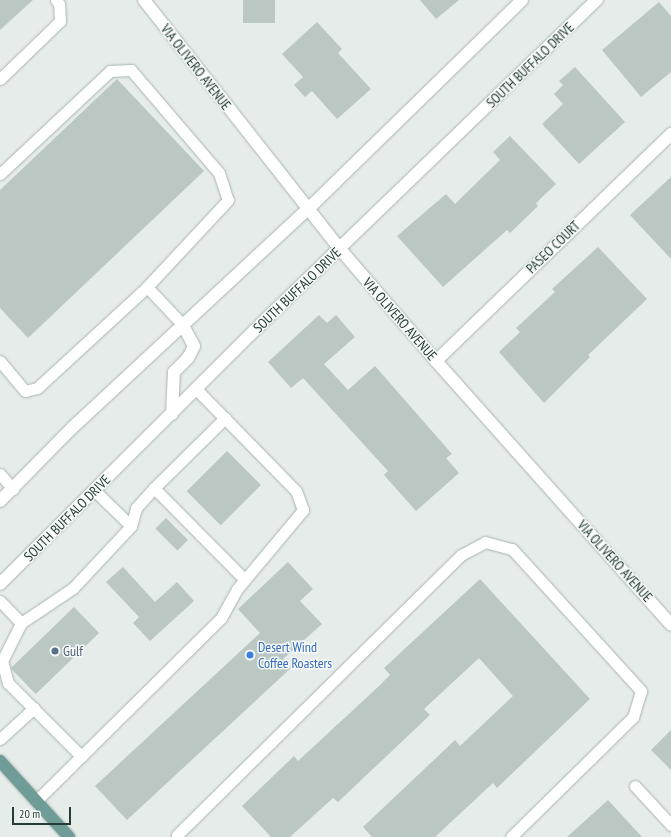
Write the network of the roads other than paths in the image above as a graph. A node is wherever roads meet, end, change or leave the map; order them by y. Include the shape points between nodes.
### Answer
1 (56, 0) edge
2 (144, 0) edge
3 (522, 0) edge
4 (597, 0) edge
5 (0, 79) edge
6 (671, 134) edge
7 (0, 174) edge
8 (308, 208) junction
9 (340, 249) junction
10 (147, 287) junction
11 (183, 324) junction
12 (0, 361) edge
13 (436, 361) junction
14 (196, 389) junction
15 (172, 414) junction
16 (225, 418) junction
17 (0, 474) edge
18 (154, 488) junction
19 (13, 489) junction
20 (95, 491) junction
21 (0, 501) edge
22 (131, 526) junction
23 (244, 580) junction
24 (0, 584) edge
25 (0, 601) edge
26 (21, 623) junction
27 (671, 624) edge
28 (34, 708) junction
29 (0, 739) edge
30 (81, 756) junction
31 (0, 761) edge
32 (635, 786) dead end
33 (36, 801) junction
34 (671, 824) edge
35 (69, 837) edge
36 (178, 837) edge
37 (511, 837) edge

1 - 5 lane via 59,4 60,21
2 - 8 main road, VIA OLIVERO AVENUE
3 - 8 main road
4 - 9 main road, SOUTH BUFFALO DRIVE
6 - 13 main road, PASEO COURT
7 - 10 lane via 110,71 131,70 220,173 228,200
8 - 9 main road, VIA OLIVERO AVENUE
8 - 11 main road
9 - 13 main road, VIA OLIVERO AVENUE
9 - 14 main road, SOUTH BUFFALO DRIVE
10 - 11 lane
10 - 12 lane via 37,388 25,391
11 - 15 main road via 194,346 188,358 174,372
11 - 19 main road via 72,428
13 - 27 main road, VIA OLIVERO AVENUE
14 - 15 main road, SOUTH BUFFALO DRIVE
14 - 16 lane
15 - 20 main road, SOUTH BUFFALO DRIVE
16 - 18 lane
16 - 23 lane via 296,491 303,510
17 - 19 lane
18 - 22 lane via 136,508
18 - 23 lane
19 - 21 main road
20 - 22 lane
20 - 24 main road, SOUTH BUFFALO DRIVE
22 - 26 lane via 73,588
23 - 30 lane via 221,618
25 - 26 lane
26 - 28 lane via 2,661 8,683
28 - 29 lane
28 - 30 lane
30 - 33 lane
31 - 33 main road
32 - 34 lane
33 - 35 main road
36 - 37 lane via 177,835 461,555 485,542 512,549 641,691 633,717

